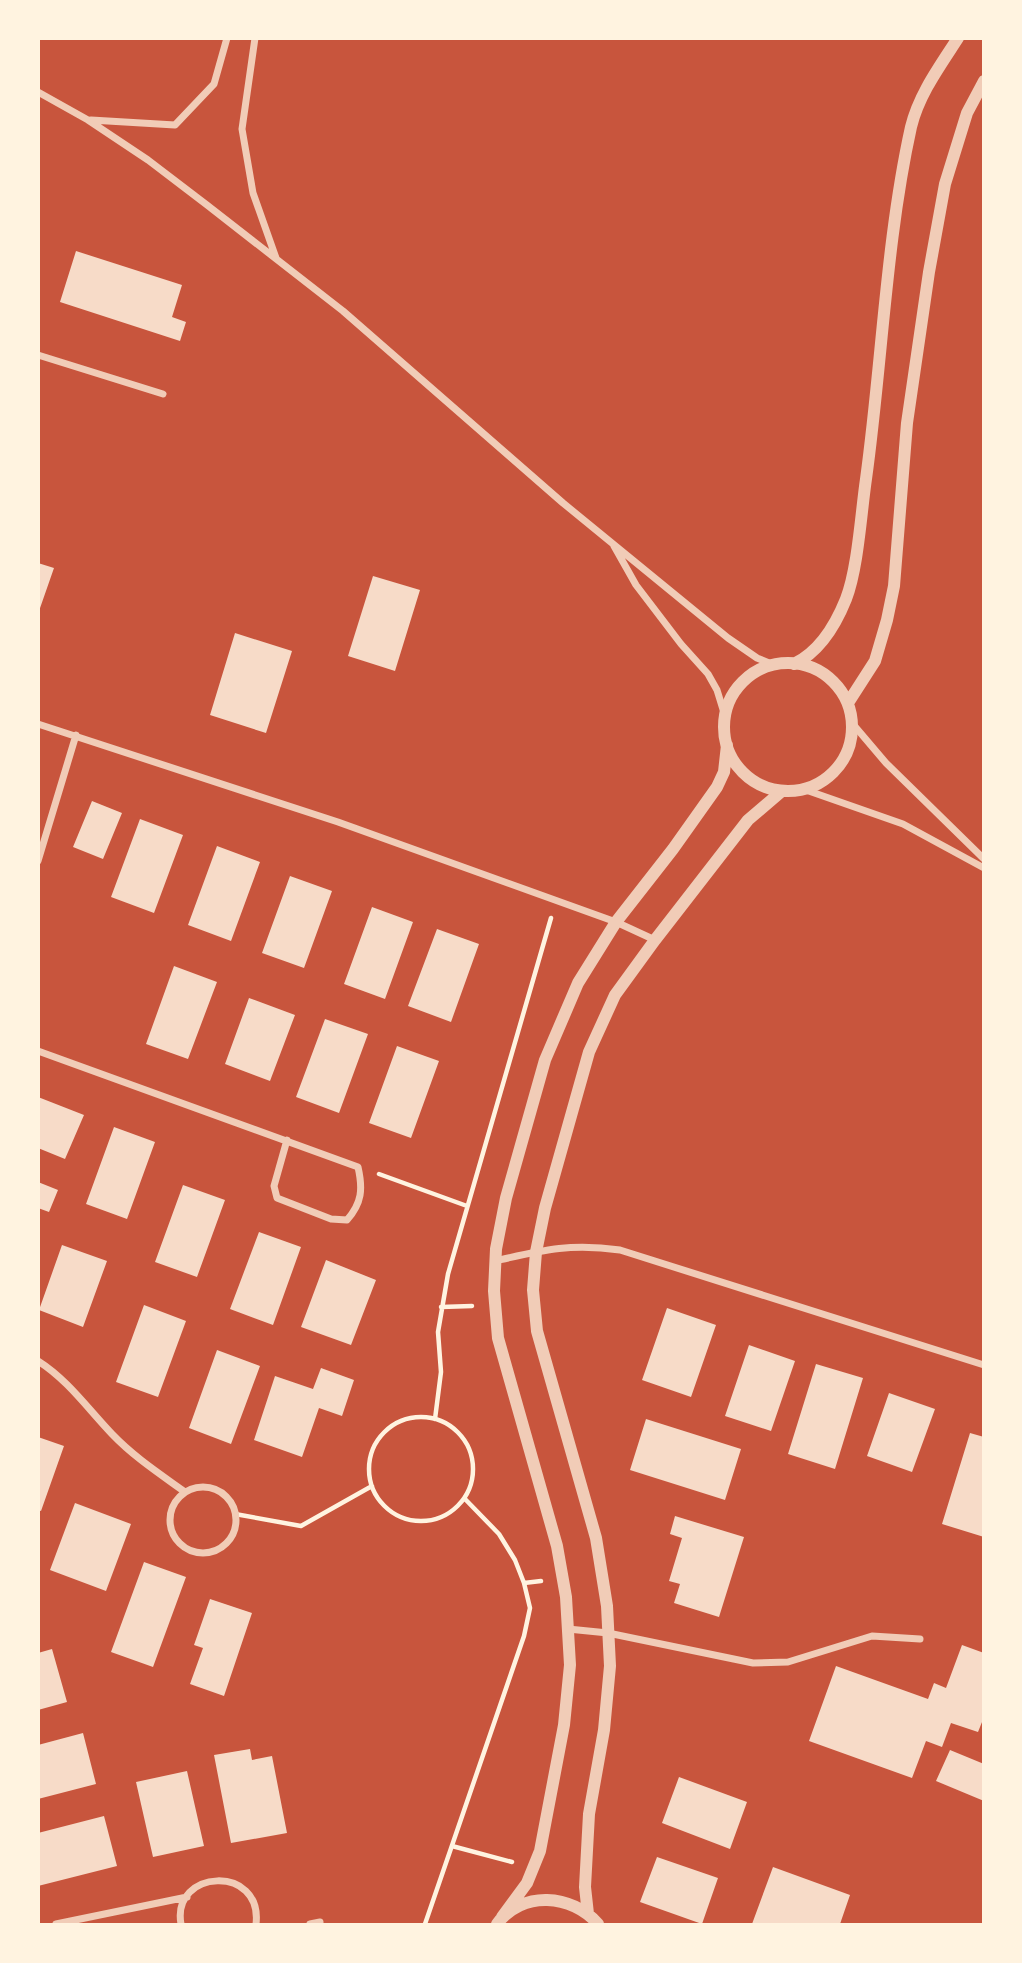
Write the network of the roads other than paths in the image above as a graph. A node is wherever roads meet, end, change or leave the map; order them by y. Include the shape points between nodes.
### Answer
1 (227, 38) edge
2 (255, 38) edge
3 (958, 38) edge
4 (984, 80) edge
5 (38, 92) edge
6 (88, 120) junction
7 (276, 259) junction
8 (38, 355) edge
9 (163, 394) dead end
10 (612, 542) junction
11 (794, 664) junction
12 (774, 665) junction
13 (848, 703) junction
14 (725, 716) junction
15 (38, 723) edge
16 (852, 723) junction
17 (76, 735) junction
18 (727, 746) junction
19 (803, 789) junction
20 (782, 791) junction
21 (984, 859) edge
22 (38, 861) edge
23 (984, 868) edge
24 (616, 922) junction
25 (655, 940) junction
26 (38, 1051) edge
27 (287, 1140) junction
28 (536, 1252) junction
29 (495, 1261) junction
30 (38, 1361) edge
31 (984, 1365) edge
32 (186, 1492) junction
33 (568, 1629) junction
34 (608, 1633) junction
35 (920, 1639) dead end
36 (187, 1897) junction
37 (589, 1914) junction
38 (500, 1921) edge
39 (320, 1922) dead end
40 (56, 1924) edge
41 (181, 1924) edge
42 (256, 1924) edge
43 (310, 1924) edge
44 (598, 1924) edge

1 - 6 street via 214,85 175,125
2 - 7 street via 242,129 253,193
3 - 11 street via 929,82 912,124 846,598 815,650
4 - 13 street via 967,113 945,184 936,234 907,423 894,586 887,620 875,661
5 - 6 street
6 - 7 street via 148,160
7 - 10 street
8 - 9 street
10 - 12 street via 728,638
10 - 14 street via 636,585 708,674
11 - 12 street
11 - 13 street via 814,668 831,679
12 - 14 street via 740,685
13 - 16 street
14 - 18 street
15 - 17 street
16 - 19 street via 848,752 837,769 822,782
16 - 21 street via 886,764
17 - 22 street
17 - 24 street via 338,821
18 - 20 street via 746,776
18 - 24 street via 718,787
19 - 20 street
19 - 23 street via 903,824
20 - 25 street via 748,820
24 - 25 street
24 - 29 street via 578,983 545,1060 506,1198
25 - 28 street via 615,995 589,1052
26 - 27 street
27 - 27 street via 358,1167 363,1186 357,1208 347,1220 331,1219 277,1198 274,1186
28 - 29 street
28 - 31 street via 562,1246 620,1250
28 - 34 street via 537,1331 596,1538
29 - 33 street via 498,1338 557,1546
30 - 32 street via 72,1389 114,1436
32 - 32 street via 208,1487 219,1490 233,1505 235,1527 214,1551 191,1551 173,1533 171,1511
33 - 34 street
33 - 38 street via 570,1665 550,1810 534,1868
34 - 35 street via 753,1663 788,1662 872,1636
34 - 37 street via 605,1717 589,1814 585,1887
36 - 40 street
36 - 41 street
36 - 42 street via 200,1884 232,1883 250,1896
37 - 38 street via 545,1900 518,1906
37 - 44 street
39 - 43 street

